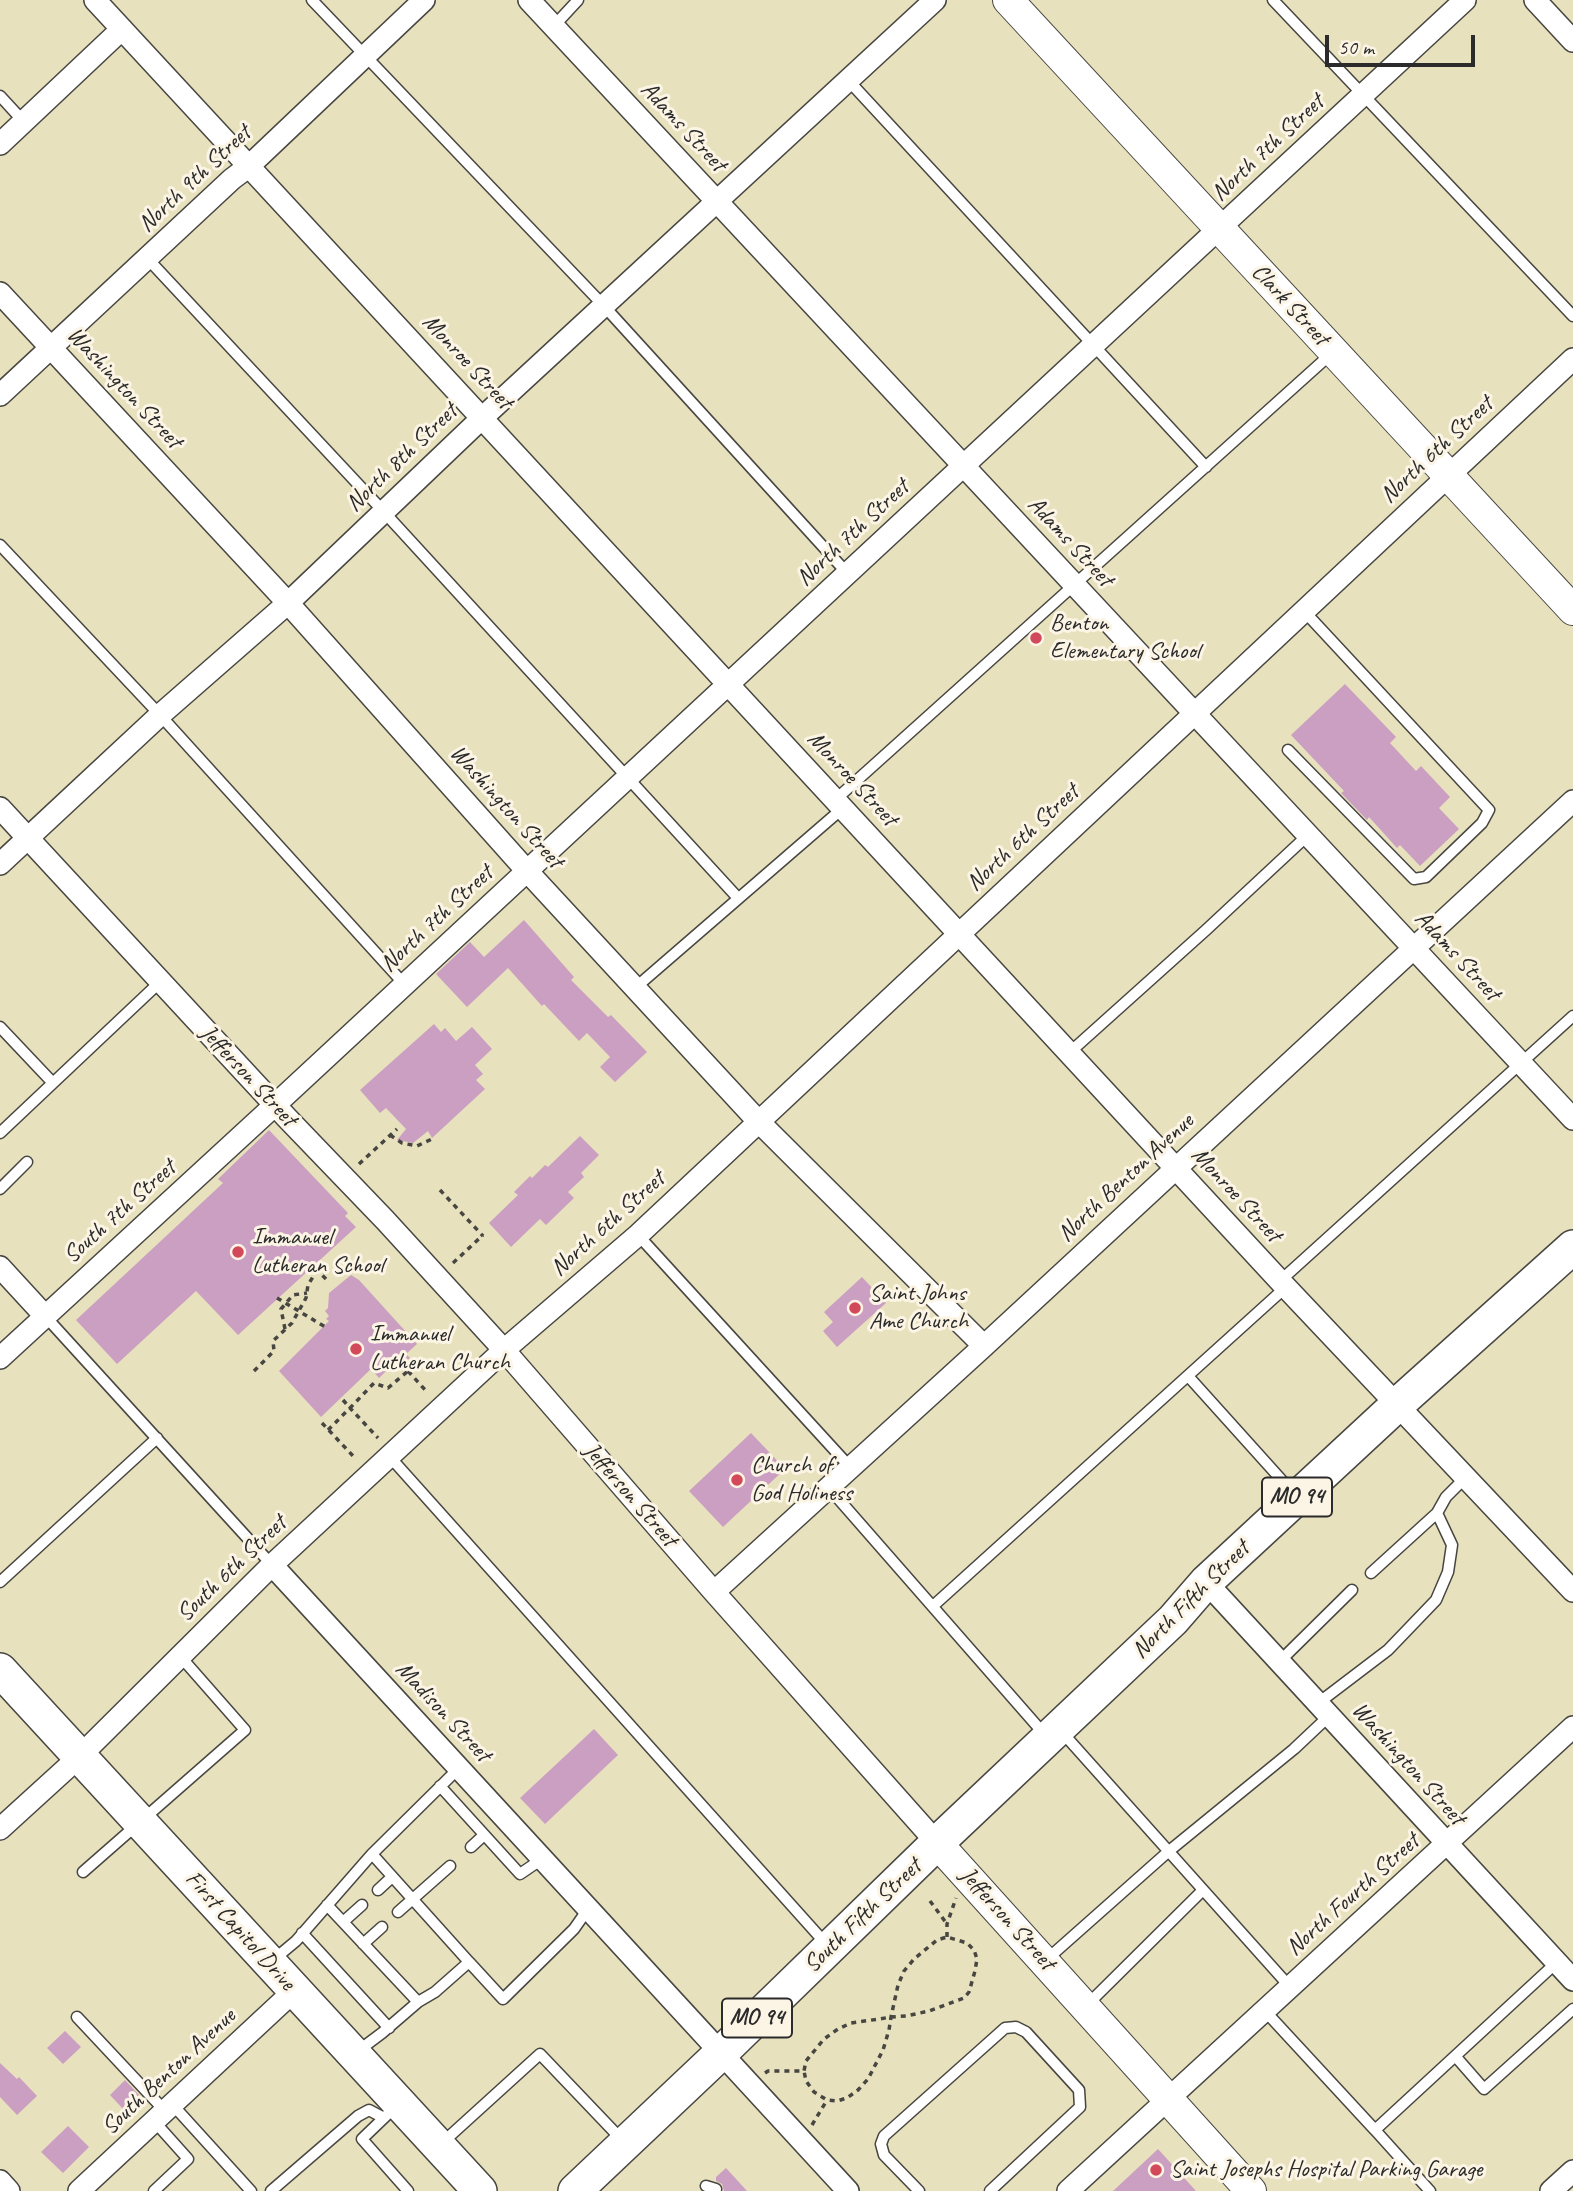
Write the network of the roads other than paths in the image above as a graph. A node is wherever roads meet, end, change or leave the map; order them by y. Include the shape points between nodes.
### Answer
1 (95, 0) edge
2 (312, 0) edge
3 (424, 0) edge
4 (528, 0) edge
5 (578, 0) edge
6 (935, 0) edge
7 (1008, 0) edge
8 (1273, 0) edge
9 (1465, 0) edge
10 (1535, 0) edge
11 (553, 27) junction
12 (122, 29) junction
13 (1573, 41) edge
14 (363, 56) junction
15 (848, 80) junction
16 (1363, 95) junction
17 (0, 96) edge
18 (24, 122) junction
19 (0, 144) edge
20 (247, 167) junction
21 (717, 202) junction
22 (1220, 228) junction
23 (147, 258) junction
24 (0, 293) edge
25 (604, 306) junction
26 (1573, 316) edge
27 (1093, 346) junction
28 (50, 347) junction
29 (1334, 351) junction
30 (1573, 359) edge
31 (0, 395) edge
32 (482, 418) junction
33 (964, 466) junction
34 (1206, 467) junction
35 (1449, 475) junction
36 (384, 512) junction
37 (0, 545) edge
38 (848, 574) junction
39 (1074, 585) junction
40 (288, 603) junction
41 (1573, 610) edge
42 (1304, 611) junction
43 (729, 684) junction
44 (1194, 713) junction
45 (160, 715) junction
46 (1288, 750) dead end
47 (627, 779) junction
48 (1573, 801) edge
49 (839, 804) junction
50 (0, 808) edge
51 (1308, 835) junction
52 (27, 838) junction
53 (0, 864) edge
54 (527, 871) junction
55 (738, 898) junction
56 (959, 934) junction
57 (1414, 948) junction
58 (160, 982) junction
59 (405, 985) junction
60 (635, 988) junction
61 (1573, 1016) edge
62 (0, 1027) edge
63 (1069, 1053) junction
64 (1522, 1064) junction
65 (53, 1083) junction
66 (275, 1105) junction
67 (1573, 1119) edge
68 (758, 1121) junction
69 (0, 1133) edge
70 (27, 1162) dead end
71 (1175, 1168) junction
72 (0, 1189) edge
73 (638, 1235) junction
74 (1573, 1247) edge
75 (0, 1268) edge
76 (1283, 1284) junction
77 (45, 1316) junction
78 (984, 1346) junction
79 (504, 1350) junction
80 (0, 1358) edge
81 (1188, 1376) junction
82 (1398, 1404) junction
83 (157, 1438) junction
84 (390, 1457) junction
85 (850, 1467) junction
86 (1466, 1477) junction
87 (828, 1487) junction
88 (1297, 1497) junction
89 (1437, 1513) junction
90 (272, 1565) junction
91 (1371, 1573) dead end
92 (0, 1582) edge
93 (1206, 1582) junction
94 (1352, 1590) dead end
95 (1573, 1591) edge
96 (714, 1592) junction
97 (933, 1606) junction
98 (180, 1656) junction
99 (1279, 1662) junction
100 (0, 1670) edge
101 (1323, 1710) junction
102 (1573, 1727) edge
103 (1054, 1734) junction
104 (79, 1757) junction
105 (458, 1768) junction
106 (440, 1786) junction
107 (140, 1822) junction
108 (0, 1829) edge
109 (484, 1835) junction
110 (937, 1843) junction
111 (1447, 1845) junction
112 (471, 1847) dead end
113 (1169, 1851) junction
114 (372, 1854) junction
115 (542, 1858) junction
116 (450, 1866) dead end
117 (83, 1872) dead end
118 (392, 1877) junction
119 (378, 1890) dead end
120 (1203, 1890) junction
121 (412, 1899) junction
122 (327, 1905) junction
123 (362, 1905) dead end
124 (588, 1909) junction
125 (398, 1912) dead end
126 (343, 1922) junction
127 (382, 1927) dead end
128 (303, 1933) junction
129 (363, 1944) junction
130 (830, 1948) junction
131 (1045, 1961) junction
132 (270, 1962) junction
133 (469, 1962) junction
134 (1556, 1962) junction
135 (1573, 1980) edge
136 (1290, 1987) junction
137 (294, 1991) junction
138 (418, 2002) junction
139 (1086, 2007) junction
140 (1573, 2009) edge
141 (1265, 2011) junction
142 (77, 2017) dead end
143 (389, 2028) junction
144 (722, 2052) junction
145 (353, 2054) junction
146 (1455, 2057) junction
147 (1168, 2101) junction
148 (164, 2112) junction
149 (392, 2112) junction
150 (1375, 2130) junction
151 (625, 2143) junction
152 (438, 2147) junction
153 (1573, 2171) edge
154 (0, 2180) edge
155 (1004, 2187) edge
156 (1070, 2190) edge
157 (9, 2191) edge
158 (79, 2191) edge
159 (154, 2191) edge
160 (251, 2191) edge
161 (271, 2191) edge
162 (408, 2191) edge
163 (480, 2191) edge
164 (575, 2191) edge
165 (848, 2191) edge
166 (919, 2191) edge
167 (990, 2191) edge
168 (1251, 2191) edge
169 (1430, 2191) edge
170 (1551, 2191) edge

1 - 12 street, Monroe Street
2 - 14 lane
3 - 14 street, North 9th Street
4 - 11 street, Adams Street
5 - 11 lane
6 - 15 street, North 8th Street
7 - 22 main road, Clark Street
8 - 16 lane
9 - 16 street, North 7th Street
10 - 13 street
11 - 21 street, Adams Street
12 - 18 street
12 - 20 street, Monroe Street
14 - 20 street, North 9th Street
14 - 25 lane
15 - 21 street, North 8th Street
15 - 27 lane
16 - 22 street, North 7th Street
16 - 26 lane
17 - 18 lane
18 - 19 street
20 - 23 street, North 9th Street
20 - 32 street, Monroe Street
21 - 25 street, North 8th Street
21 - 33 street, Adams Street
22 - 27 street, North 7th Street
22 - 29 main road, Clark Street
23 - 28 street, North 9th Street
23 - 36 lane
24 - 28 street, Washington Street
25 - 32 street, North 8th Street
25 - 38 lane
27 - 33 street, North 7th Street
27 - 34 lane
28 - 31 street, North 9th Street
28 - 40 street, Washington Street
29 - 34 lane
29 - 35 main road, Clark Street
30 - 35 street, North 6th Street
32 - 36 street, North 8th Street
32 - 43 street, Monroe Street
33 - 38 street, North 7th Street
33 - 39 street, Adams Street
34 - 39 lane
35 - 41 main road, Clark Street
35 - 42 street, North 6th Street
36 - 40 street, North 8th Street
36 - 47 lane
37 - 45 lane
38 - 43 street, North 7th Street
39 - 44 street, Adams Street
39 - 49 lane
40 - 45 street, North 8th Street
40 - 54 street, Washington Street
42 - 44 street, North 6th Street
42 - 46 lane via 1489,810 1482,823 1426,877 1413,879
43 - 47 street, North 7th Street
43 - 49 street, Monroe Street
44 - 51 street, Adams Street
44 - 56 street, North 6th Street
45 - 52 street, North 8th Street
45 - 59 lane
47 - 54 street, North 7th Street
47 - 55 lane
48 - 57 street, North Benton Avenue
49 - 55 lane
49 - 56 street, Monroe Street
50 - 52 street, Jefferson Street
51 - 57 street, Adams Street
51 - 63 lane
52 - 53 street, North 8th Street
52 - 58 street, Jefferson Street
54 - 59 street, North 7th Street
54 - 60 street, Washington Street
55 - 60 lane
56 - 63 street, Monroe Street
56 - 68 street, North 6th Street
57 - 64 street, Adams Street
57 - 71 street, North Benton Avenue
58 - 65 lane
58 - 66 street, Jefferson Street
59 - 66 street, North 7th Street
60 - 68 street, Washington Street
61 - 64 lane
62 - 65 lane
63 - 71 street, Monroe Street
64 - 67 street, Adams Street
64 - 76 lane
65 - 69 lane
66 - 77 street, South 7th Street
66 - 79 street, Jefferson Street
68 - 73 street, North 6th Street
68 - 78 street, Washington Street
70 - 72 lane
71 - 76 street, Monroe Street
71 - 78 street, North Benton Avenue
73 - 79 street, North 6th Street
73 - 85 lane
74 - 82 main road, North Fifth Street / MO 94
75 - 77 street, Madison Street
76 - 81 lane
76 - 82 street, Monroe Street
77 - 80 street, South 7th Street
77 - 83 lane, Madison Street
78 - 85 street, North Benton Avenue
79 - 84 street, South 6th Street
79 - 96 street, Jefferson Street
81 - 88 lane
81 - 97 lane
82 - 86 street, Monroe Street
82 - 88 main road, North Fifth Street / MO 94
83 - 90 lane, Madison Street
83 - 92 lane
84 - 90 street, South 6th Street
84 - 130 lane
85 - 87 street, North Benton Avenue
86 - 89 lane
86 - 95 street, Monroe Street
87 - 96 street, North Benton Avenue
87 - 97 lane
88 - 93 main road, North Fifth Street / MO 94
89 - 91 lane
89 - 101 lane via 1452,1545 1448,1572 1436,1600
90 - 98 street, South 6th Street
90 - 105 street, Madison Street
93 - 99 street, Washington Street
93 - 103 main road, North Fifth Street / MO 94 via 1173,1620
94 - 99 lane
96 - 110 street, Jefferson Street
97 - 103 lane
98 - 104 street, South 6th Street
98 - 107 lane via 245,1730
99 - 101 street, Washington Street
100 - 104 main road, First Capitol Drive
101 - 111 street, Washington Street
101 - 113 lane via 1294,1749
102 - 111 street, North Fourth Street
103 - 110 main road, North Fifth Street / MO 94
103 - 113 lane
104 - 107 main road, First Capitol Drive
104 - 108 street, South 6th Street
105 - 106 lane
105 - 115 street, Madison Street
106 - 109 lane
106 - 114 lane
107 - 117 lane
107 - 132 main road, First Capitol Drive
109 - 112 lane
109 - 115 lane via 520,1874
110 - 130 main road, South Fifth Street / MO 94
110 - 131 main road, Jefferson Street
111 - 134 street, Washington Street
111 - 136 street, North Fourth Street
113 - 120 lane
113 - 131 lane
114 - 118 lane
114 - 122 lane
115 - 124 street, Madison Street
116 - 121 lane
118 - 119 lane
118 - 121 lane
120 - 136 lane
120 - 139 lane
121 - 125 lane
121 - 133 lane
122 - 126 lane
122 - 128 lane
123 - 126 lane
124 - 133 lane via 574,1929 503,1999
124 - 144 street, Madison Street
126 - 129 lane
127 - 129 lane
128 - 132 lane
128 - 143 lane
129 - 138 lane via 376,1966
130 - 144 main road, South Fifth Street / MO 94
131 - 139 main road, Jefferson Street
132 - 137 main road, First Capitol Drive
133 - 138 lane
134 - 135 street, Washington Street
134 - 146 lane
136 - 141 street, North Fourth Street
137 - 145 main road, First Capitol Drive
137 - 148 street, South Benton Avenue
138 - 143 lane
139 - 147 main road, Jefferson Street
140 - 146 lane via 1484,2089
141 - 147 street, North Fourth Street
141 - 150 lane
142 - 148 lane
143 - 145 lane
144 - 151 main road, South Fifth Street / MO 94
144 - 165 street, Madison Street
145 - 149 main road, First Capitol Drive
146 - 150 lane
147 - 156 street, North Fourth Street
147 - 168 main road, Jefferson Street
148 - 158 street, South Benton Avenue
148 - 159 lane via 188,2159
148 - 160 lane
149 - 152 main road, First Capitol Drive
149 - 161 lane via 369,2110 358,2116
149 - 162 lane via 362,2139
150 - 169 lane
151 - 152 lane via 540,2054
151 - 164 main road, South Fifth Street / MO 94
152 - 163 main road, First Capitol Drive
153 - 170 street
154 - 157 street
155 - 166 lane via 1080,2106 1081,2099 1079,2090 1016,2026 1005,2028 884,2136 884,2155
155 - 167 lane

